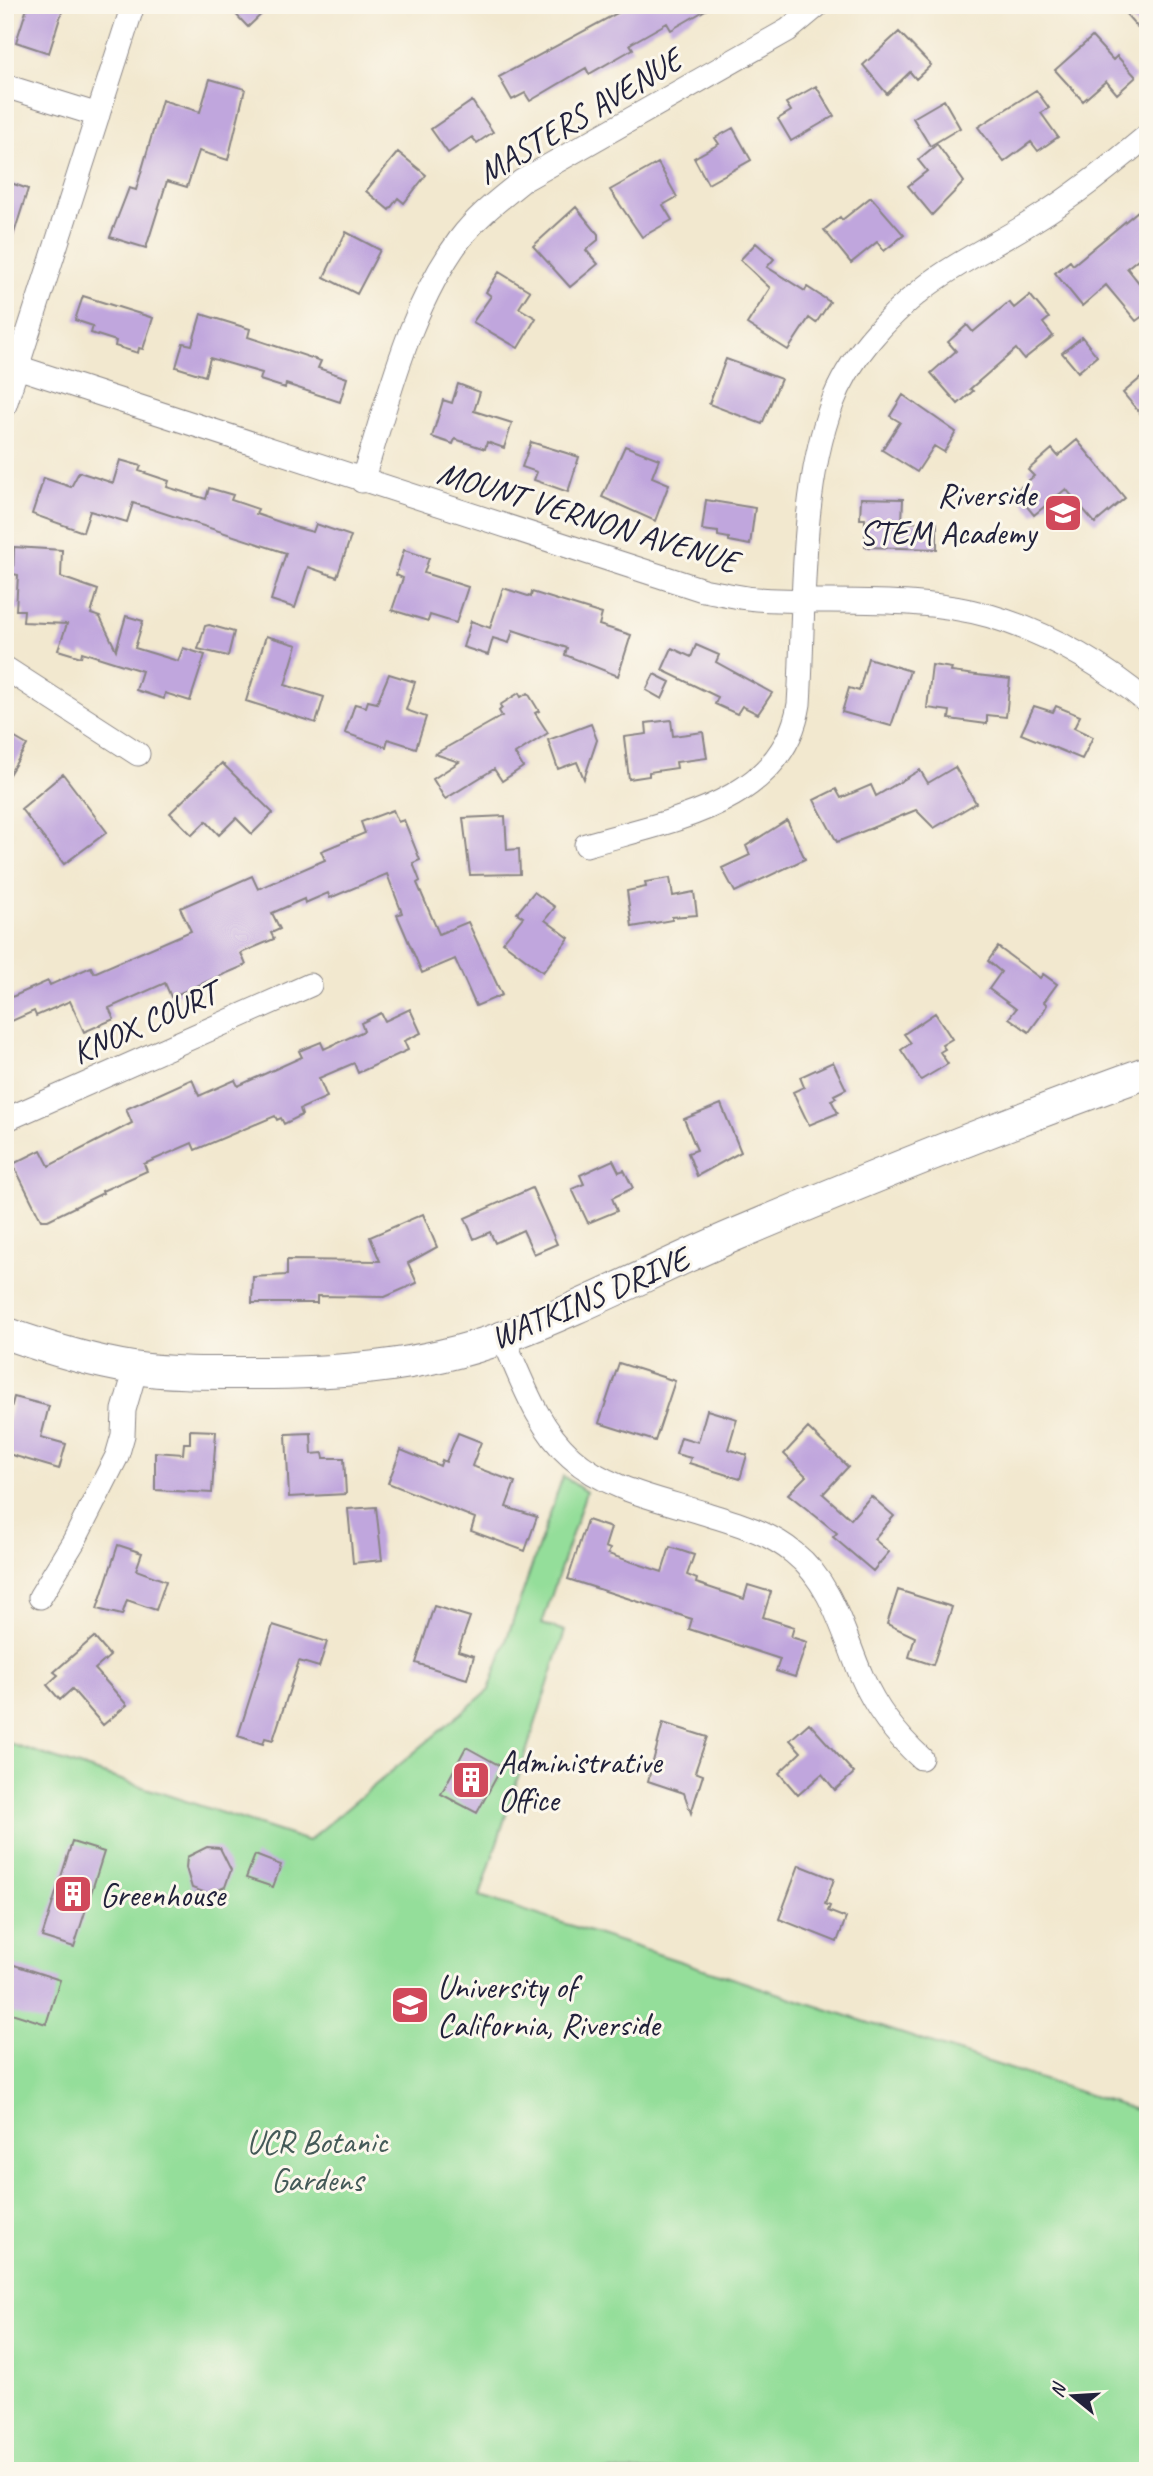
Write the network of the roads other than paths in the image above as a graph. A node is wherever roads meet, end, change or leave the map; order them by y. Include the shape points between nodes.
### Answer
1 (133, 5) edge
2 (818, 5) edge
3 (5, 86) edge
4 (98, 115) junction
5 (1148, 135) edge
6 (11, 365) edge
7 (5, 405) edge
8 (362, 481) junction
9 (805, 601) junction
10 (5, 668) edge
11 (1148, 703) edge
12 (138, 754) dead end
13 (586, 845) dead end
14 (310, 985) dead end
15 (1148, 1072) edge
16 (5, 1120) edge
17 (5, 1333) edge
18 (503, 1338) junction
19 (136, 1368) junction
20 (40, 1597) dead end
21 (922, 1758) dead end

1 - 4 street
2 - 8 street, MASTERS AVENUE via 788,30 522,181 488,209 461,238 422,303
3 - 4 street
4 - 6 street
5 - 9 street via 1072,196 924,288 870,342 832,402 822,439 808,517
6 - 7 street
6 - 8 street, MOUNT VERNON AVENUE
8 - 9 street, MOUNT VERNON AVENUE via 704,590 753,599
9 - 11 street, MOUNT VERNON AVENUE via 896,604 990,616 1069,648
9 - 13 street via 797,718 775,764 720,802
10 - 12 street
14 - 16 street, KNOX COURT
15 - 18 main road, WATKINS DRIVE via 849,1187
17 - 19 main road, WATKINS DRIVE via 70,1355
18 - 19 main road, WATKINS DRIVE via 424,1360 367,1369 259,1373
18 - 21 street via 536,1412 570,1457 608,1481 756,1530 805,1562 832,1601 874,1700 896,1733
19 - 20 street via 117,1456

